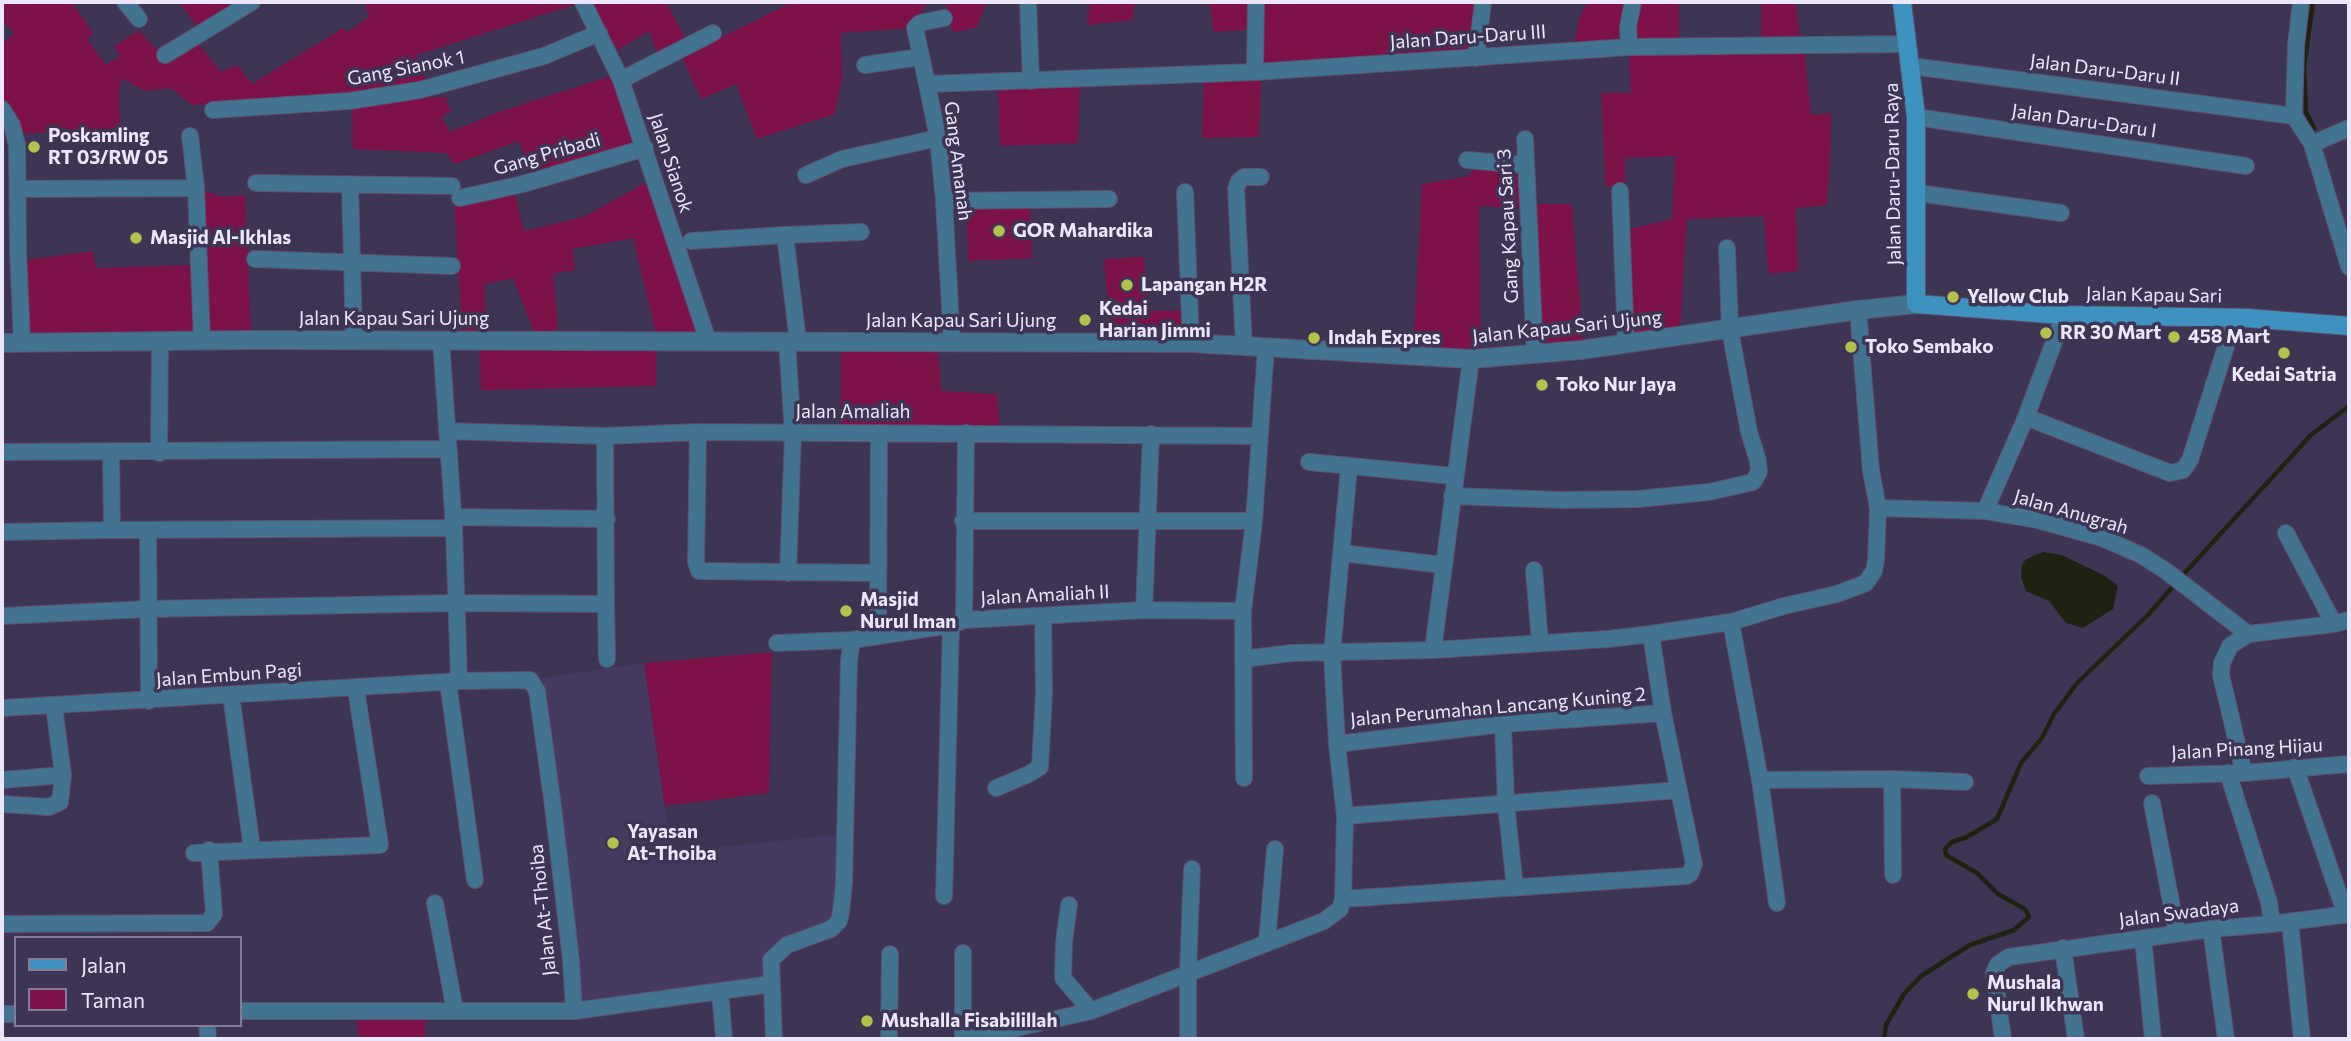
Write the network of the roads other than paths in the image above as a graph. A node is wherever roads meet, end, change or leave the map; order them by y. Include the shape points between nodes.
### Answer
1 (125, 2) edge
2 (252, 2) edge
3 (583, 2) edge
4 (1028, 2) edge
5 (1256, 2) edge
6 (1483, 2) edge
7 (1633, 2) edge
8 (1902, 2) edge
9 (2301, 2) edge
10 (944, 18) dead end
11 (139, 19) dead end
12 (599, 33) junction
13 (713, 33) dead end
14 (1908, 44) junction
15 (1629, 47) junction
16 (165, 55) dead end
17 (922, 57) junction
18 (1476, 58) junction
19 (865, 65) dead end
20 (1911, 66) junction
21 (1255, 72) junction
22 (621, 80) junction
23 (1031, 81) junction
24 (927, 84) junction
25 (2, 109) edge
26 (213, 110) dead end
27 (2294, 116) junction
28 (1916, 117) junction
29 (2349, 128) edge
30 (190, 136) dead end
31 (937, 138) junction
32 (1525, 139) dead end
33 (2312, 144) junction
34 (645, 148) junction
35 (1467, 160) dead end
36 (1526, 164) junction
37 (2246, 166) dead end
38 (806, 175) dead end
39 (1261, 177) dead end
40 (256, 183) dead end
41 (350, 184) junction
42 (196, 188) junction
43 (18, 189) junction
44 (1620, 191) dead end
45 (1185, 192) dead end
46 (1918, 192) junction
47 (1110, 200) dead end
48 (944, 201) junction
49 (2061, 213) dead end
50 (861, 232) dead end
51 (785, 235) junction
52 (691, 241) dead end
53 (1727, 248) dead end
54 (255, 259) dead end
55 (353, 262) junction
56 (452, 266) dead end
57 (2349, 267) edge
58 (1916, 304) junction
59 (1858, 310) junction
60 (2064, 315) junction
61 (2235, 318) junction
62 (2349, 326) edge
63 (1730, 330) junction
64 (160, 340) junction
65 (354, 340) junction
66 (441, 340) junction
67 (202, 341) junction
68 (708, 341) junction
69 (793, 341) junction
70 (2, 342) edge
71 (22, 342) junction
72 (953, 342) junction
73 (1191, 342) junction
74 (1626, 344) junction
75 (1244, 346) junction
76 (1266, 347) junction
77 (1535, 354) junction
78 (1471, 359) junction
79 (2026, 417) junction
80 (447, 431) junction
81 (698, 432) junction
82 (793, 433) junction
83 (879, 433) junction
84 (966, 433) junction
85 (1151, 434) junction
86 (605, 436) junction
87 (1258, 436) junction
88 (448, 449) junction
89 (2, 452) edge
90 (111, 452) junction
91 (159, 453) junction
92 (1309, 462) dead end
93 (1349, 467) junction
94 (1454, 476) junction
95 (1452, 496) junction
96 (1878, 508) junction
97 (1985, 511) junction
98 (607, 519) junction
99 (1146, 520) junction
100 (963, 521) junction
101 (1254, 521) junction
102 (453, 523) junction
103 (112, 530) junction
104 (148, 530) junction
105 (2, 532) edge
106 (2286, 533) dead end
107 (1342, 553) junction
108 (1443, 565) junction
109 (1534, 570) dead end
110 (788, 573) junction
111 (877, 573) junction
112 (457, 603) junction
113 (606, 604) junction
114 (148, 609) junction
115 (1144, 610) junction
116 (1243, 611) junction
117 (2, 616) edge
118 (1043, 617) junction
119 (958, 622) junction
120 (1731, 622) junction
121 (2342, 622) edge
122 (1651, 634) junction
123 (2248, 634) junction
124 (878, 636) junction
125 (852, 640) junction
126 (778, 643) dead end
127 (1540, 643) junction
128 (1433, 650) junction
129 (1332, 653) junction
130 (607, 659) dead end
131 (1243, 659) junction
132 (453, 682) junction
133 (356, 689) junction
134 (231, 695) junction
135 (149, 701) junction
136 (54, 706) junction
137 (2, 708) edge
138 (1663, 713) junction
139 (1503, 724) junction
140 (1337, 744) junction
141 (2349, 764) edge
142 (2295, 767) junction
143 (2236, 773) junction
144 (63, 775) junction
145 (2148, 775) dead end
146 (1244, 778) dead end
147 (1892, 779) junction
148 (2, 780) edge
149 (1760, 780) junction
150 (1965, 782) dead end
151 (996, 788) dead end
152 (1679, 790) junction
153 (2152, 803) dead end
154 (2, 804) edge
155 (1506, 804) junction
156 (1345, 816) junction
157 (252, 849) junction
158 (1275, 849) dead end
159 (1192, 869) dead end
160 (1893, 875) dead end
161 (475, 880) dead end
162 (1514, 888) junction
163 (944, 897) dead end
164 (1343, 899) junction
165 (435, 903) dead end
166 (1777, 903) dead end
167 (1069, 905) dead end
168 (2348, 914) edge
169 (2290, 922) junction
170 (2, 924) edge
171 (2272, 924) junction
172 (2211, 929) junction
173 (2177, 933) junction
174 (2143, 938) junction
175 (1267, 942) junction
176 (2063, 948) junction
177 (963, 953) dead end
178 (890, 954) dead end
179 (1188, 972) junction
180 (772, 984) junction
181 (720, 990) junction
182 (242, 1010) edge
183 (455, 1011) junction
184 (574, 1011) junction
185 (1091, 1011) junction
186 (994, 1036) edge
187 (724, 1039) edge
188 (774, 1039) edge
189 (889, 1039) edge
190 (963, 1039) edge
191 (969, 1039) edge
192 (1188, 1039) edge
193 (2003, 1039) edge
194 (2076, 1039) edge
195 (2153, 1039) edge
196 (2226, 1039) edge
197 (2302, 1039) edge

1 - 11 street
2 - 16 street
3 - 12 street, Jalan Sianok
4 - 23 street
5 - 21 street
6 - 18 street
7 - 15 street
8 - 14 main road, Jalan Daru-Daru Raya
9 - 27 street
10 - 17 street via 916,26
12 - 22 street, Jalan Sianok
12 - 26 street, Gang Sianok 1 via 544,56 420,90 349,101
13 - 22 street
14 - 15 street, Jalan Daru-Daru III
14 - 20 main road, Jalan Daru-Daru Raya
15 - 18 street, Jalan Daru-Daru III
17 - 19 street
17 - 24 street
18 - 21 street, Jalan Daru-Daru III
20 - 27 street, Jalan Daru-Daru II
20 - 28 main road, Jalan Daru-Daru Raya
21 - 23 street, Jalan Daru-Daru III
22 - 34 street, Jalan Sianok
23 - 24 street, Gang Amanah
24 - 31 street, Gang Amanah
25 - 43 street via 15,132
27 - 33 street
28 - 37 street, Jalan Daru-Daru I
28 - 46 main road, Jalan Daru-Daru Raya
29 - 33 street
30 - 42 street
31 - 38 street via 842,159
31 - 48 street, Gang Amanah
32 - 36 street, Gang Kapau Sari 3
33 - 57 street
34 - 41 street, Gang Pribadi via 523,184 456,192
34 - 68 street, Jalan Sianok
35 - 36 street
36 - 77 street, Gang Kapau Sari 3
39 - 75 street via 1244,177 1236,189
40 - 41 street, Gang Pribadi
41 - 55 street
42 - 43 street
42 - 67 street
43 - 71 street
44 - 74 street
45 - 73 street
46 - 49 street
46 - 58 main road, Jalan Daru-Daru Raya
47 - 48 street
48 - 72 street, Gang Amanah
50 - 51 street
51 - 52 street
51 - 69 street
53 - 63 street
54 - 55 street
55 - 56 street
55 - 65 street
58 - 59 street, Jalan Kapau Sari Ujung
58 - 60 main road, Jalan Kapau Sari
59 - 63 street, Jalan Kapau Sari Ujung
59 - 96 street
60 - 61 main road, Jalan Kapau Sari
60 - 79 street
61 - 62 main road, Jalan Kapau Sari
61 - 79 street via 2183,470 2171,473
63 - 74 street, Jalan Kapau Sari Ujung
63 - 95 street via 1758,461 1753,482 1638,499
64 - 67 street, Jalan Kapau Sari Ujung
64 - 71 street, Jalan Kapau Sari Ujung
64 - 91 street
65 - 66 street, Jalan Kapau Sari Ujung
65 - 67 street, Jalan Kapau Sari Ujung
66 - 68 street, Jalan Kapau Sari Ujung
66 - 80 street
68 - 69 street, Jalan Kapau Sari Ujung
69 - 72 street, Jalan Kapau Sari Ujung
69 - 82 street
70 - 71 street, Jalan Kapau Sari Ujung
72 - 73 street, Jalan Kapau Sari Ujung
73 - 75 street, Jalan Kapau Sari Ujung
74 - 77 street, Jalan Kapau Sari Ujung
75 - 76 street, Jalan Kapau Sari Ujung
76 - 78 street, Jalan Kapau Sari Ujung
76 - 87 street
77 - 78 street, Jalan Kapau Sari Ujung
78 - 94 street
79 - 97 street
80 - 86 street, Jalan Amaliah
80 - 88 street
81 - 82 street, Jalan Amaliah
81 - 86 street, Jalan Amaliah
81 - 110 street via 697,569 705,573
82 - 83 street, Jalan Amaliah
82 - 110 street
83 - 84 street, Jalan Amaliah
83 - 111 street
84 - 85 street, Jalan Amaliah
84 - 100 street
85 - 87 street, Jalan Amaliah
85 - 99 street
86 - 98 street
87 - 101 street
88 - 91 street
88 - 102 street
89 - 90 street
90 - 91 street
90 - 103 street
92 - 93 street
93 - 94 street
93 - 107 street
94 - 95 street
95 - 108 street
96 - 97 street, Jalan Anugrah
96 - 120 street via 1877,560 1866,583
97 - 123 street, Jalan Anugrah via 2102,538 2141,555
98 - 102 street
98 - 113 street
99 - 100 street
99 - 101 street
99 - 115 street
100 - 119 street
101 - 116 street
102 - 104 street
102 - 112 street
103 - 104 street
103 - 105 street
104 - 114 street
106 - 121 street
107 - 108 street
107 - 129 street
108 - 128 street
109 - 127 street
110 - 111 street
111 - 124 street
112 - 113 street
112 - 114 street
112 - 132 street
113 - 130 street
114 - 117 street
114 - 135 street
115 - 116 street, Jalan Amaliah II
115 - 118 street, Jalan Amaliah II
116 - 131 street
118 - 119 street, Jalan Amaliah II
118 - 151 street via 1040,766
119 - 124 street, Jalan Amaliah II
119 - 163 street
120 - 122 street
120 - 149 street
121 - 123 street
122 - 127 street
122 - 138 street
123 - 143 street via 2230,646 2221,675
124 - 125 street, Jalan Amaliah II
125 - 126 street, Jalan Amaliah II
125 - 180 street via 845,883 839,921 774,955
127 - 128 street
128 - 129 street
129 - 131 street
129 - 140 street
131 - 146 street
132 - 133 street, Jalan Embun Pagi
132 - 161 street
132 - 184 street, Jalan At-Thoiba via 530,680 537,691
133 - 134 street, Jalan Embun Pagi
133 - 157 street via 380,845
134 - 135 street, Jalan Embun Pagi
134 - 157 street
135 - 136 street, Jalan Embun Pagi
136 - 137 street, Jalan Embun Pagi
136 - 144 street
138 - 139 street, Jalan Perumahan Lancang Kuning 2
138 - 152 street
139 - 140 street, Jalan Perumahan Lancang Kuning 2
139 - 155 street
140 - 156 street
141 - 142 street, Jalan Pinang Hijau
142 - 143 street, Jalan Pinang Hijau
142 - 168 street
143 - 145 street, Jalan Pinang Hijau
143 - 171 street
144 - 148 street
144 - 154 street via 56,806
147 - 149 street
147 - 150 street
147 - 160 street
149 - 166 street
152 - 155 street
152 - 162 street via 1694,864 1690,874
153 - 173 street
155 - 156 street
155 - 162 street
156 - 164 street
157 - 170 street via 201,851 214,914 207,923
158 - 175 street
159 - 179 street
162 - 164 street
164 - 175 street via 1331,917
165 - 183 street
167 - 185 street via 1063,978
168 - 169 street, Jalan Swadaya
169 - 171 street, Jalan Swadaya
169 - 197 street
171 - 172 street, Jalan Swadaya
172 - 173 street, Jalan Swadaya
172 - 196 street
173 - 174 street, Jalan Swadaya
174 - 176 street, Jalan Swadaya
174 - 195 street
175 - 179 street
176 - 193 street, Jalan Swadaya via 2014,956 1998,964 1994,973
176 - 194 street
177 - 190 street
178 - 189 street
179 - 185 street
179 - 192 street
180 - 181 street
180 - 188 street
181 - 184 street
181 - 187 street
182 - 183 street
183 - 184 street
185 - 186 street
186 - 191 street

